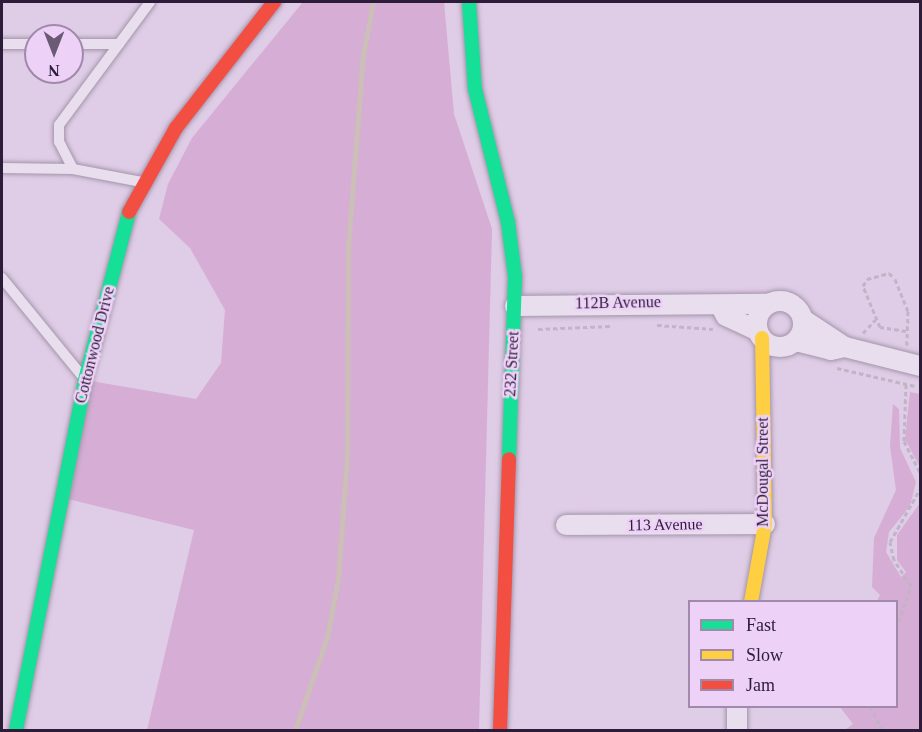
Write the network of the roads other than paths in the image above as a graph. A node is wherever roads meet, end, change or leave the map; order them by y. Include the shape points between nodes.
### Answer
1 (150, 2) edge
2 (274, 2) edge
3 (469, 2) edge
4 (2, 44) edge
5 (24, 44) edge
6 (84, 44) edge
7 (119, 44) junction
8 (2, 168) edge
9 (73, 169) junction
10 (145, 183) junction
11 (2, 278) edge
12 (768, 304) junction
13 (515, 306) junction
14 (721, 307) junction
15 (804, 320) junction
16 (760, 335) junction
17 (789, 344) junction
18 (845, 347) junction
19 (912, 359) edge
20 (763, 377) junction
21 (85, 380) junction
22 (765, 524) junction
23 (566, 525) dead end
24 (751, 600) edge
25 (737, 708) edge
26 (16, 730) edge
27 (500, 730) edge
28 (737, 730) edge

1 - 7 lane
2 - 10 street, Cottonwood Drive via 176,128
3 - 13 street, 232 Street via 475,89 508,222
4 - 5 lane
6 - 7 lane
7 - 9 lane via 59,125 59,142
8 - 9 lane
9 - 10 lane
10 - 21 street, Cottonwood Drive via 129,212
11 - 21 lane
12 - 14 street, 112B Avenue via 729,302
12 - 15 street via 790,302
12 - 16 street via 758,316
13 - 14 street, 112B Avenue via 679,302
13 - 27 street, 232 Street
14 - 16 street via 726,316
15 - 17 street
15 - 18 street
16 - 17 street
16 - 20 street, McDougal Street
17 - 18 street via 831,350
17 - 20 street
18 - 19 street
20 - 22 street, McDougal Street
21 - 26 street, Cottonwood Drive
22 - 23 street, 113 Avenue
22 - 24 street, McDougal Street
25 - 28 street

